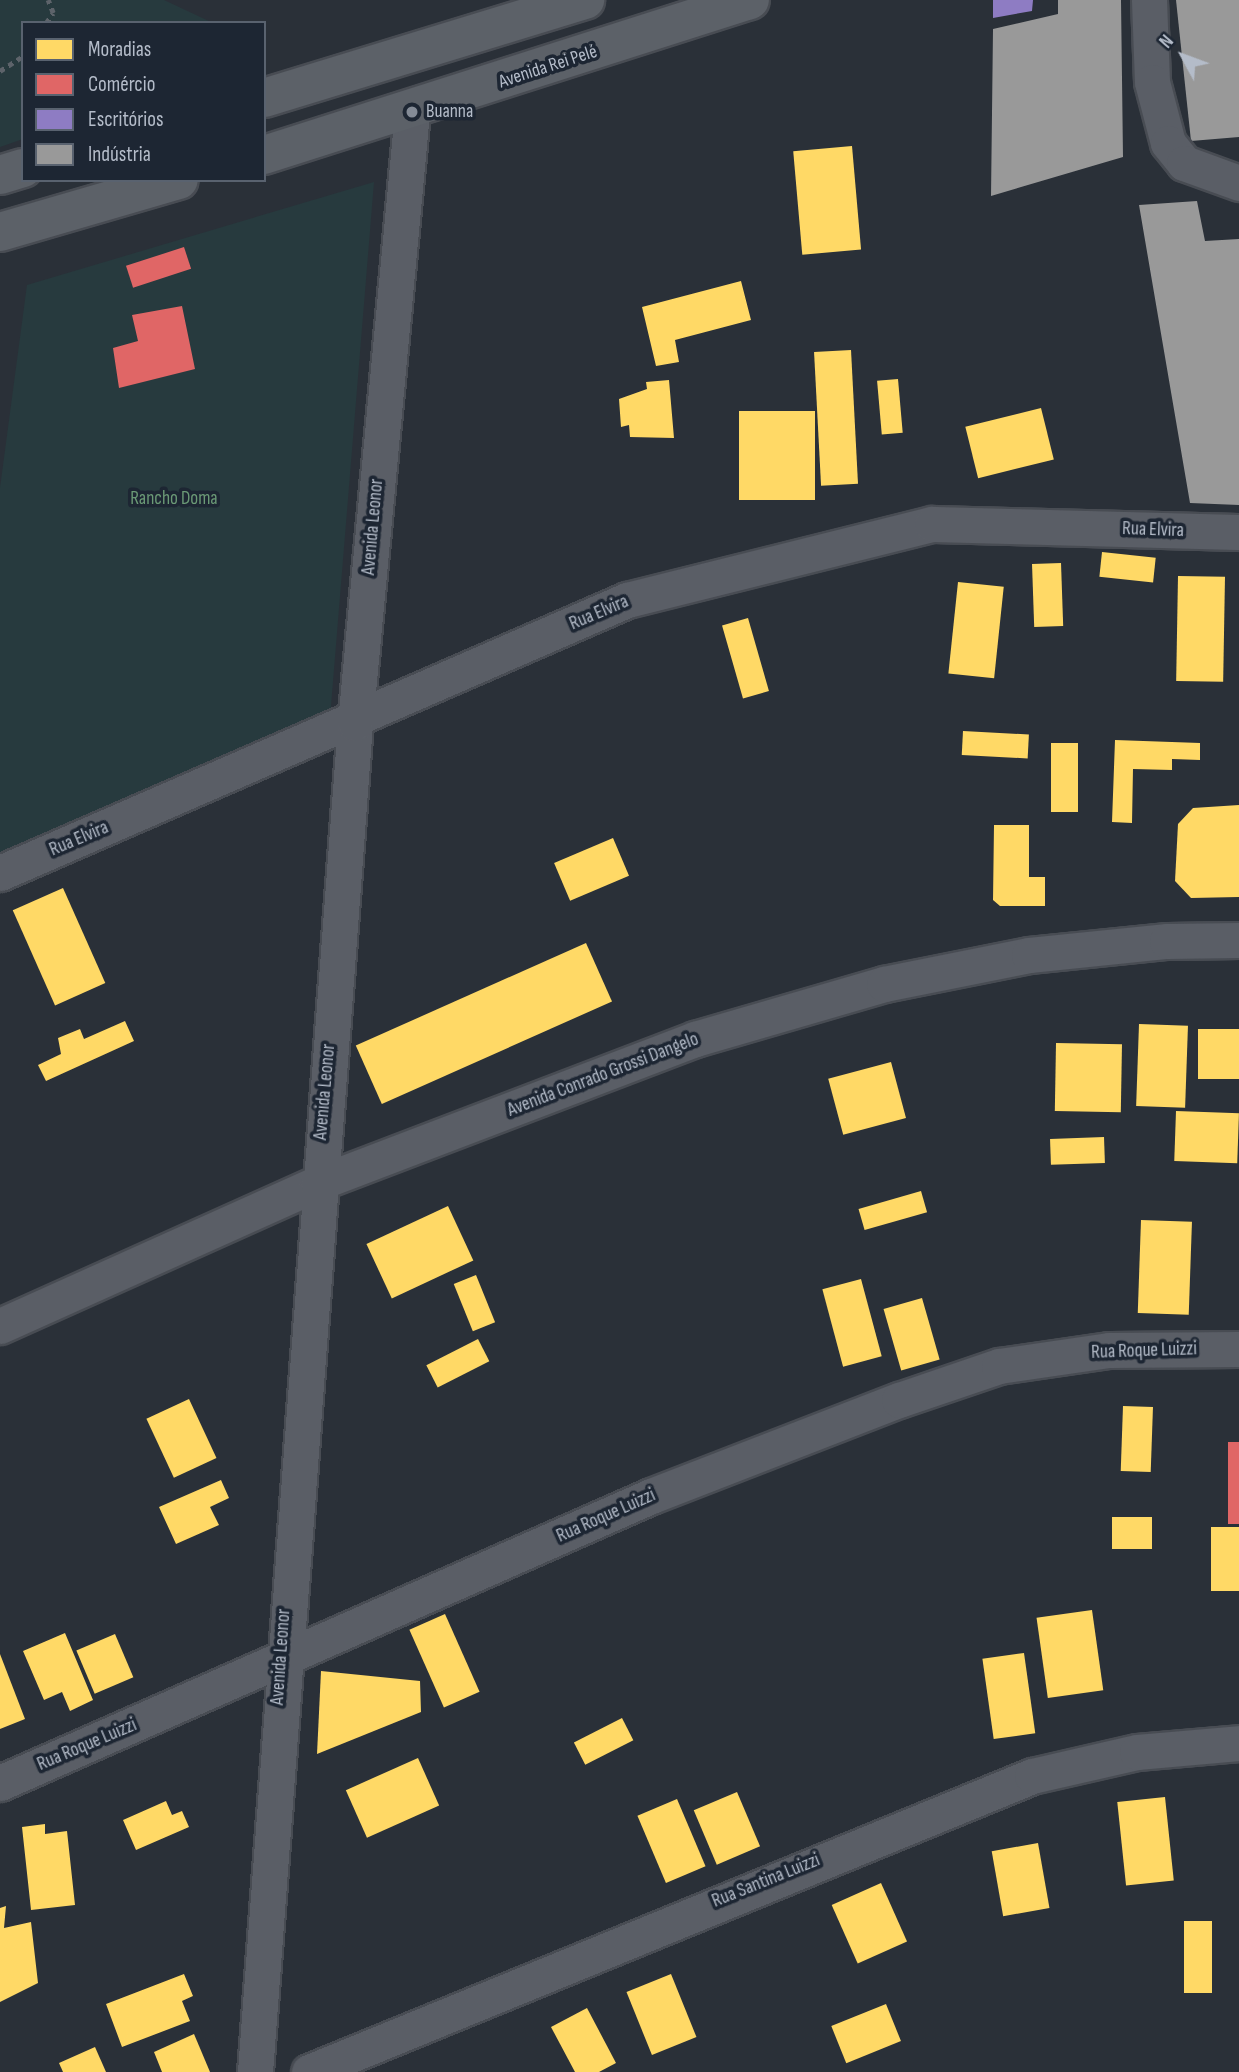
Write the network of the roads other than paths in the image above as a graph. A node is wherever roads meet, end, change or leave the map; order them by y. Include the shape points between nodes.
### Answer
1 (586, 0) edge
2 (750, 0) edge
3 (1149, 0) edge
4 (266, 97) edge
5 (412, 112) junction
6 (266, 154) edge
7 (21, 169) edge
8 (0, 175) edge
9 (172, 182) edge
10 (1239, 183) edge
11 (0, 232) edge
12 (1239, 532) edge
13 (355, 723) junction
14 (0, 873) edge
15 (1239, 940) edge
16 (318, 1183) junction
17 (0, 1326) edge
18 (1239, 1349) edge
19 (281, 1662) junction
20 (1239, 1743) edge
21 (0, 1783) edge
22 (255, 2072) edge
23 (309, 2072) edge

1 - 4 main road
2 - 5 main road, Avenida Rei Pelé
3 - 10 street via 1152,82 1168,143 1184,163
5 - 6 main road, Avenida Rei Pelé
5 - 13 street, Avenida Leonor
7 - 8 main road
9 - 11 main road
12 - 13 street, Rua Elvira via 932,524 627,600
13 - 14 street, Rua Elvira
13 - 16 street, Avenida Leonor
15 - 16 street, Avenida Conrado Grossi Dangelo via 1167,941 1029,955 884,984 695,1039
16 - 17 street, Avenida Conrado Grossi Dangelo
16 - 19 street, Avenida Leonor
18 - 19 street, Rua Roque Luizzi via 1109,1350 999,1366 788,1439
19 - 21 street, Rua Roque Luizzi
19 - 22 street, Avenida Leonor
20 - 23 street, Rua Santina Luizzi via 1138,1752 1032,1776

